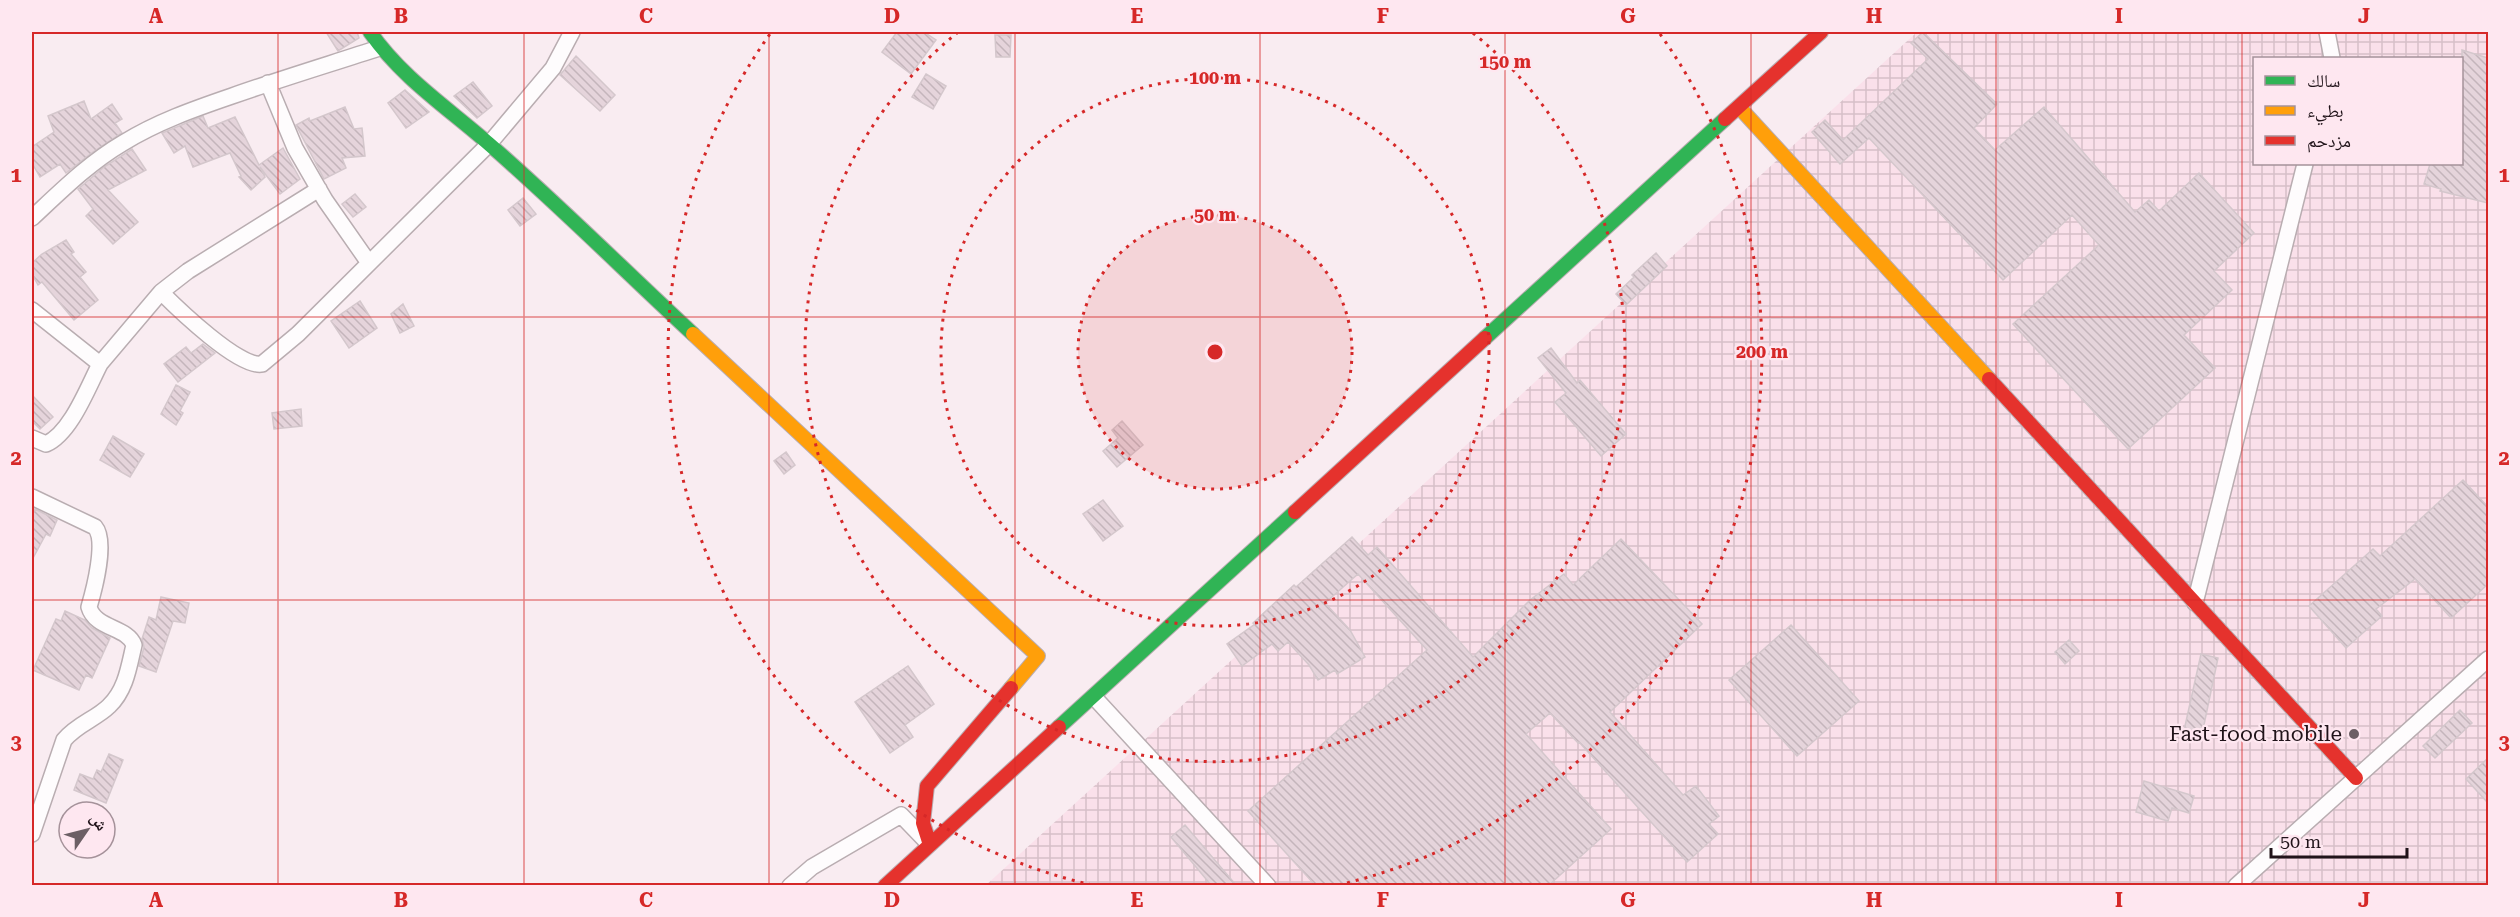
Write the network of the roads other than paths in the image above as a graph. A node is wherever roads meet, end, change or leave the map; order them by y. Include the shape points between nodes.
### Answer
1 (369, 32) edge
2 (572, 32) edge
3 (1821, 32) edge
4 (2327, 32) edge
5 (379, 48) junction
6 (2332, 57) edge
7 (268, 83) junction
8 (1739, 107) junction
9 (489, 144) junction
10 (2306, 165) edge
11 (319, 189) junction
12 (32, 218) edge
13 (369, 263) junction
14 (161, 292) junction
15 (32, 310) edge
16 (100, 364) junction
17 (32, 438) edge
18 (32, 497) edge
19 (2195, 603) junction
20 (2488, 660) edge
21 (1094, 697) junction
22 (2356, 778) junction
23 (32, 834) edge
24 (930, 845) junction
25 (790, 885) edge
26 (885, 885) edge
27 (1268, 885) edge
28 (2236, 885) edge

1 - 5 street
2 - 9 street via 553,68
3 - 8 street
4 - 6 street
5 - 7 street
5 - 9 street
7 - 11 street via 295,147
7 - 12 street via 186,112 120,144
8 - 19 street
8 - 21 street
9 - 13 street
9 - 24 street via 1038,656 927,786 923,823
10 - 19 street
11 - 13 street
11 - 14 street
13 - 14 street via 298,334 257,365 212,338
14 - 16 street
15 - 16 street
16 - 17 street via 57,438 46,444
18 - 23 street via 99,533 90,612 111,629 130,637 134,645 119,693 108,707 64,740
19 - 22 street
20 - 22 street
21 - 24 street
21 - 27 street
22 - 28 street
24 - 25 street via 901,815 812,867
24 - 26 street

